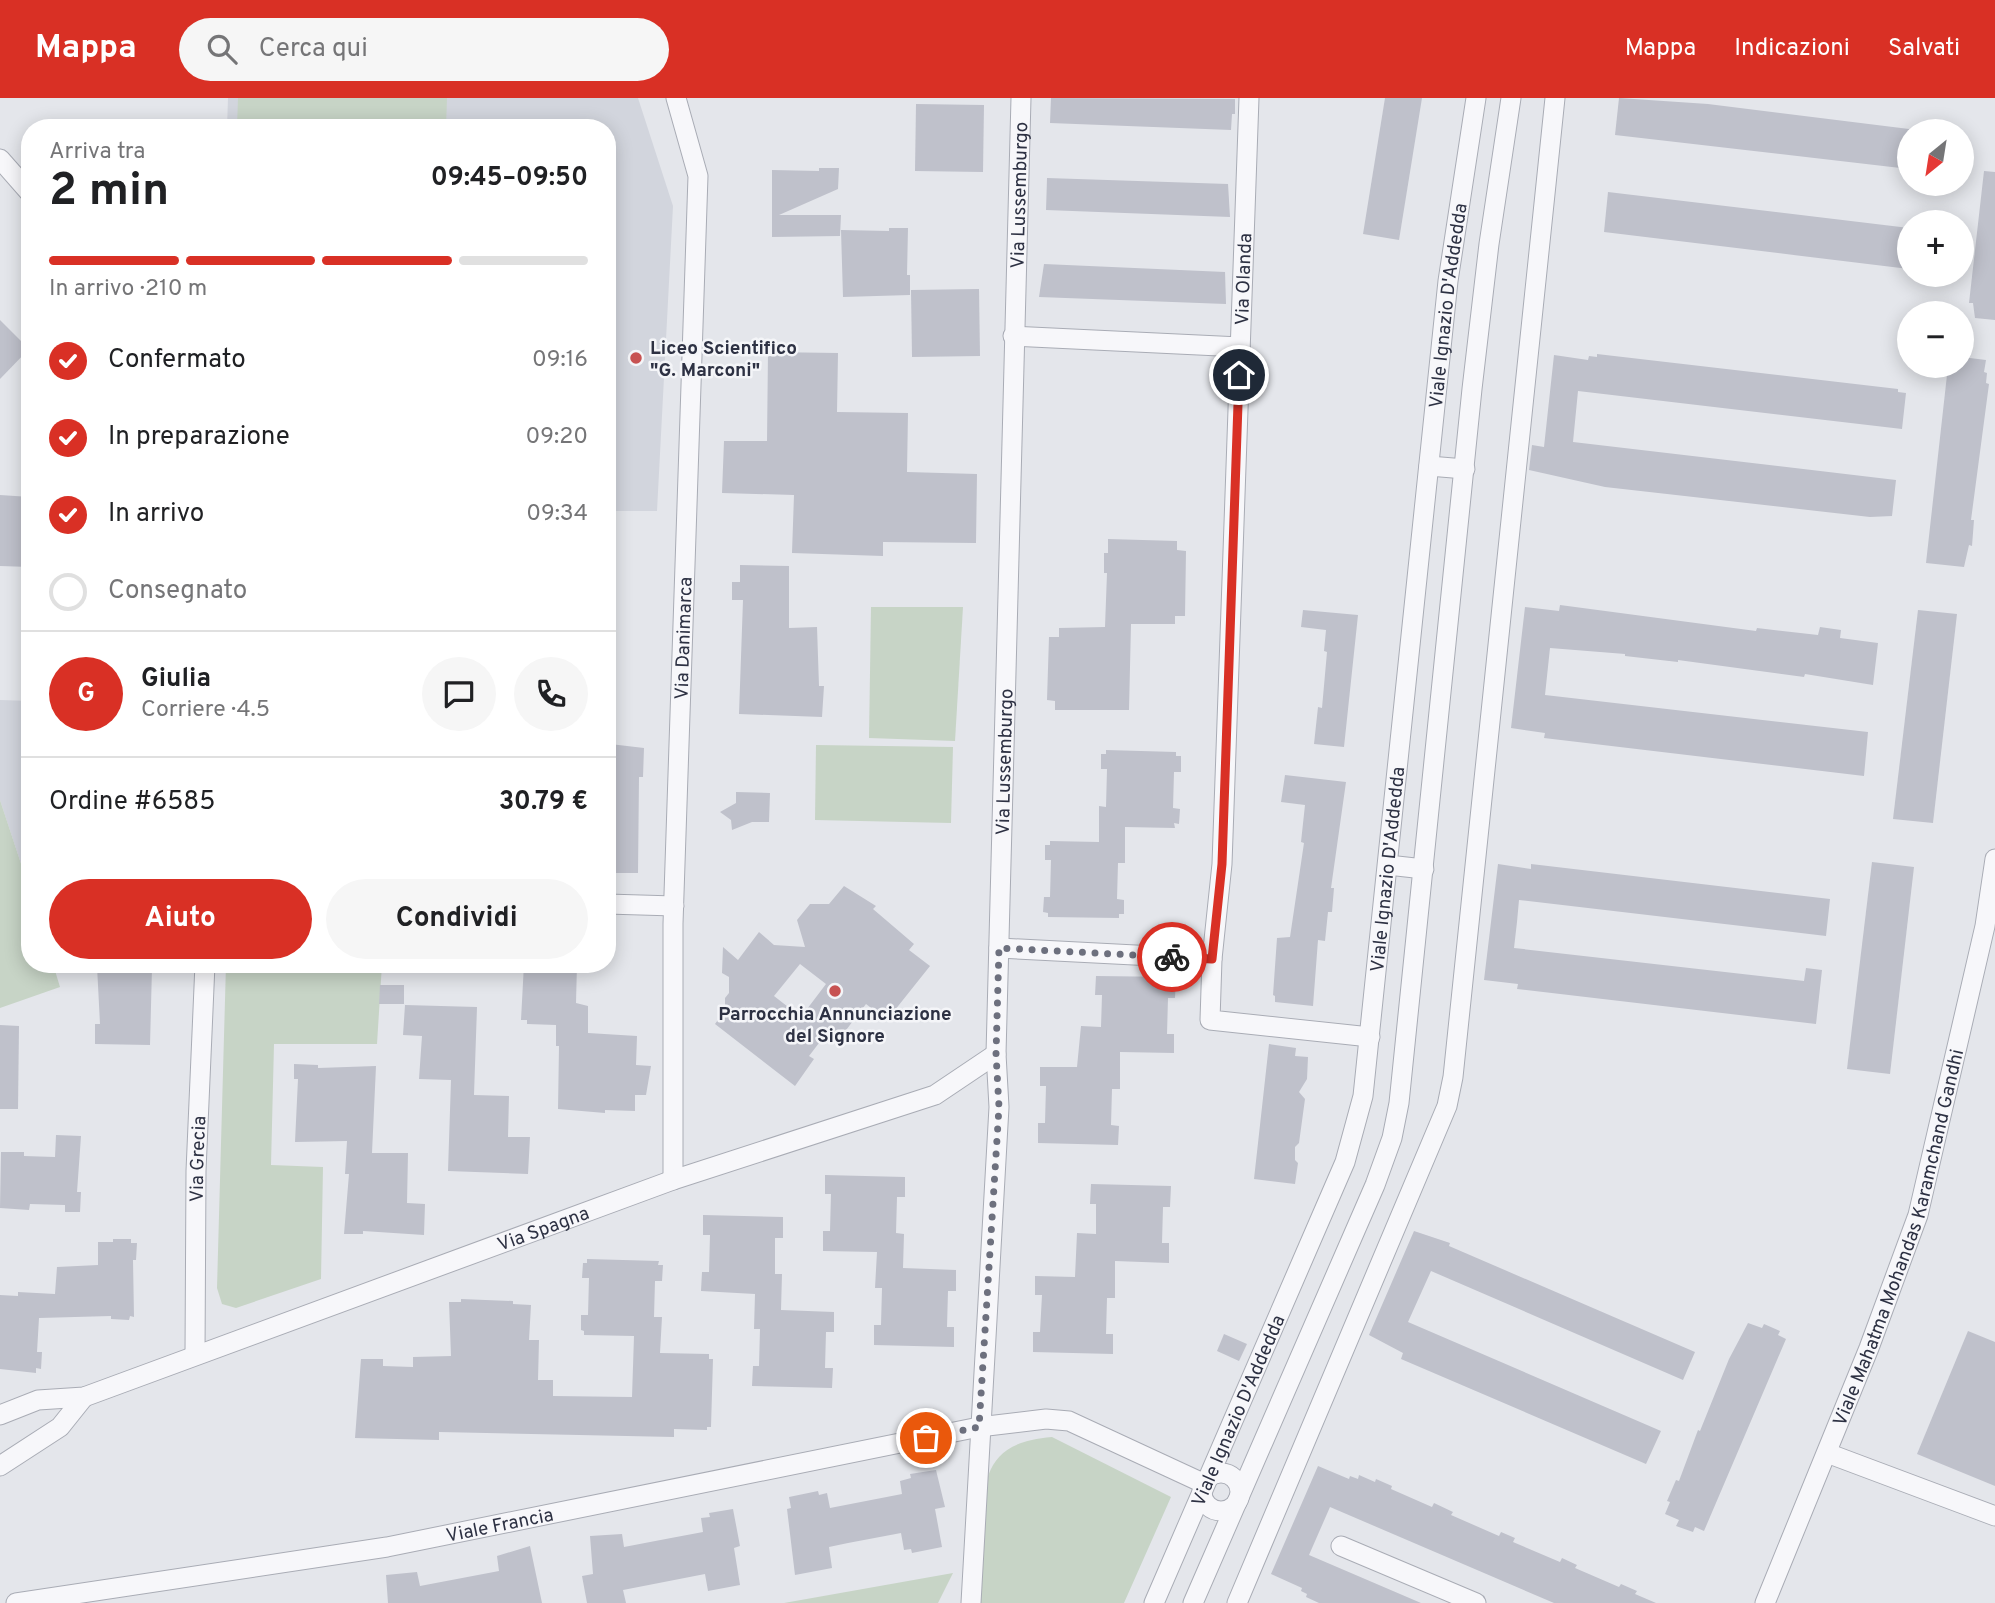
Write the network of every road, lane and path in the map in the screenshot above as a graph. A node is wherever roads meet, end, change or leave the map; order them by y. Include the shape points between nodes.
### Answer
1 (676, 98) edge
2 (1021, 98) edge
3 (1249, 98) edge
4 (1476, 98) edge
5 (1511, 98) edge
6 (1555, 98) edge
7 (0, 159) edge
8 (21, 183) edge
9 (1013, 337) junction
10 (1240, 348) junction
11 (1429, 466) junction
12 (1465, 469) junction
13 (1995, 859) edge
14 (1388, 865) junction
15 (1424, 869) junction
16 (616, 904) edge
17 (674, 906) junction
18 (999, 948) junction
19 (1212, 959) junction
20 (205, 973) edge
21 (1370, 1037) junction
22 (996, 1054) junction
23 (673, 1180) junction
24 (195, 1355) junction
25 (84, 1397) junction
26 (0, 1415) edge
27 (979, 1427) junction
28 (1827, 1452) junction
29 (0, 1466) edge
30 (1205, 1484) junction
31 (1239, 1498) junction
32 (1995, 1516) edge
33 (1341, 1546) dead end
34 (16, 1603) edge
35 (971, 1603) edge
36 (1154, 1603) edge
37 (1193, 1603) edge
38 (1237, 1603) edge
39 (1476, 1603) edge
40 (1765, 1603) edge

1 - 17 street, Via Danimarca via 698,187
2 - 9 street, Via Lussemburgo
3 - 10 street, Via Olanda
4 - 11 street, Viale Ignazio D'Addedda via 1454,236
5 - 12 street, Viale Ignazio D'Addedda via 1489,244
6 - 38 street via 1447,1106
7 - 8 street
9 - 10 street
9 - 18 street, Via Lussemburgo
10 - 19 street, Via Olanda via 1222,864
11 - 12 street
11 - 14 street, Viale Ignazio D'Addedda
12 - 15 street, Viale Ignazio D'Addedda
13 - 28 street, Viale Mahatma Mohandas Karamchand Gandhi via 1985,926 1918,1215
14 - 15 street
14 - 21 street, Viale Ignazio D'Addedda
15 - 31 street, Viale Ignazio D'Addedda via 1392,1138
16 - 17 street
17 - 23 street, Via Danimarca
18 - 19 street
18 - 22 street, Via Lussemburgo
19 - 21 street, Via Olanda via 1210,1020
20 - 24 street, Via Grecia via 196,1171
21 - 30 street, Viale Ignazio D'Addedda via 1363,1096 1345,1162
22 - 23 street, Via Spagna via 935,1095
22 - 27 street, Via Lussemburgo via 999,1107
23 - 24 street, Via Spagna
24 - 25 street, Via Spagna
25 - 26 street, Via Spagna via 38,1400
25 - 29 street via 60,1427
27 - 30 street, Viale Francia via 1046,1419 1069,1421
27 - 34 street, Viale Francia via 387,1547
27 - 35 street, Via Lussemburgo
28 - 32 street
28 - 40 street, Viale Mahatma Mohandas Karamchand Gandhi
30 - 31 street via 1213,1475 1229,1476 1238,1485
30 - 36 street, Viale Ignazio D'Addedda
31 - 37 street, Viale Ignazio D'Addedda
33 - 39 street

